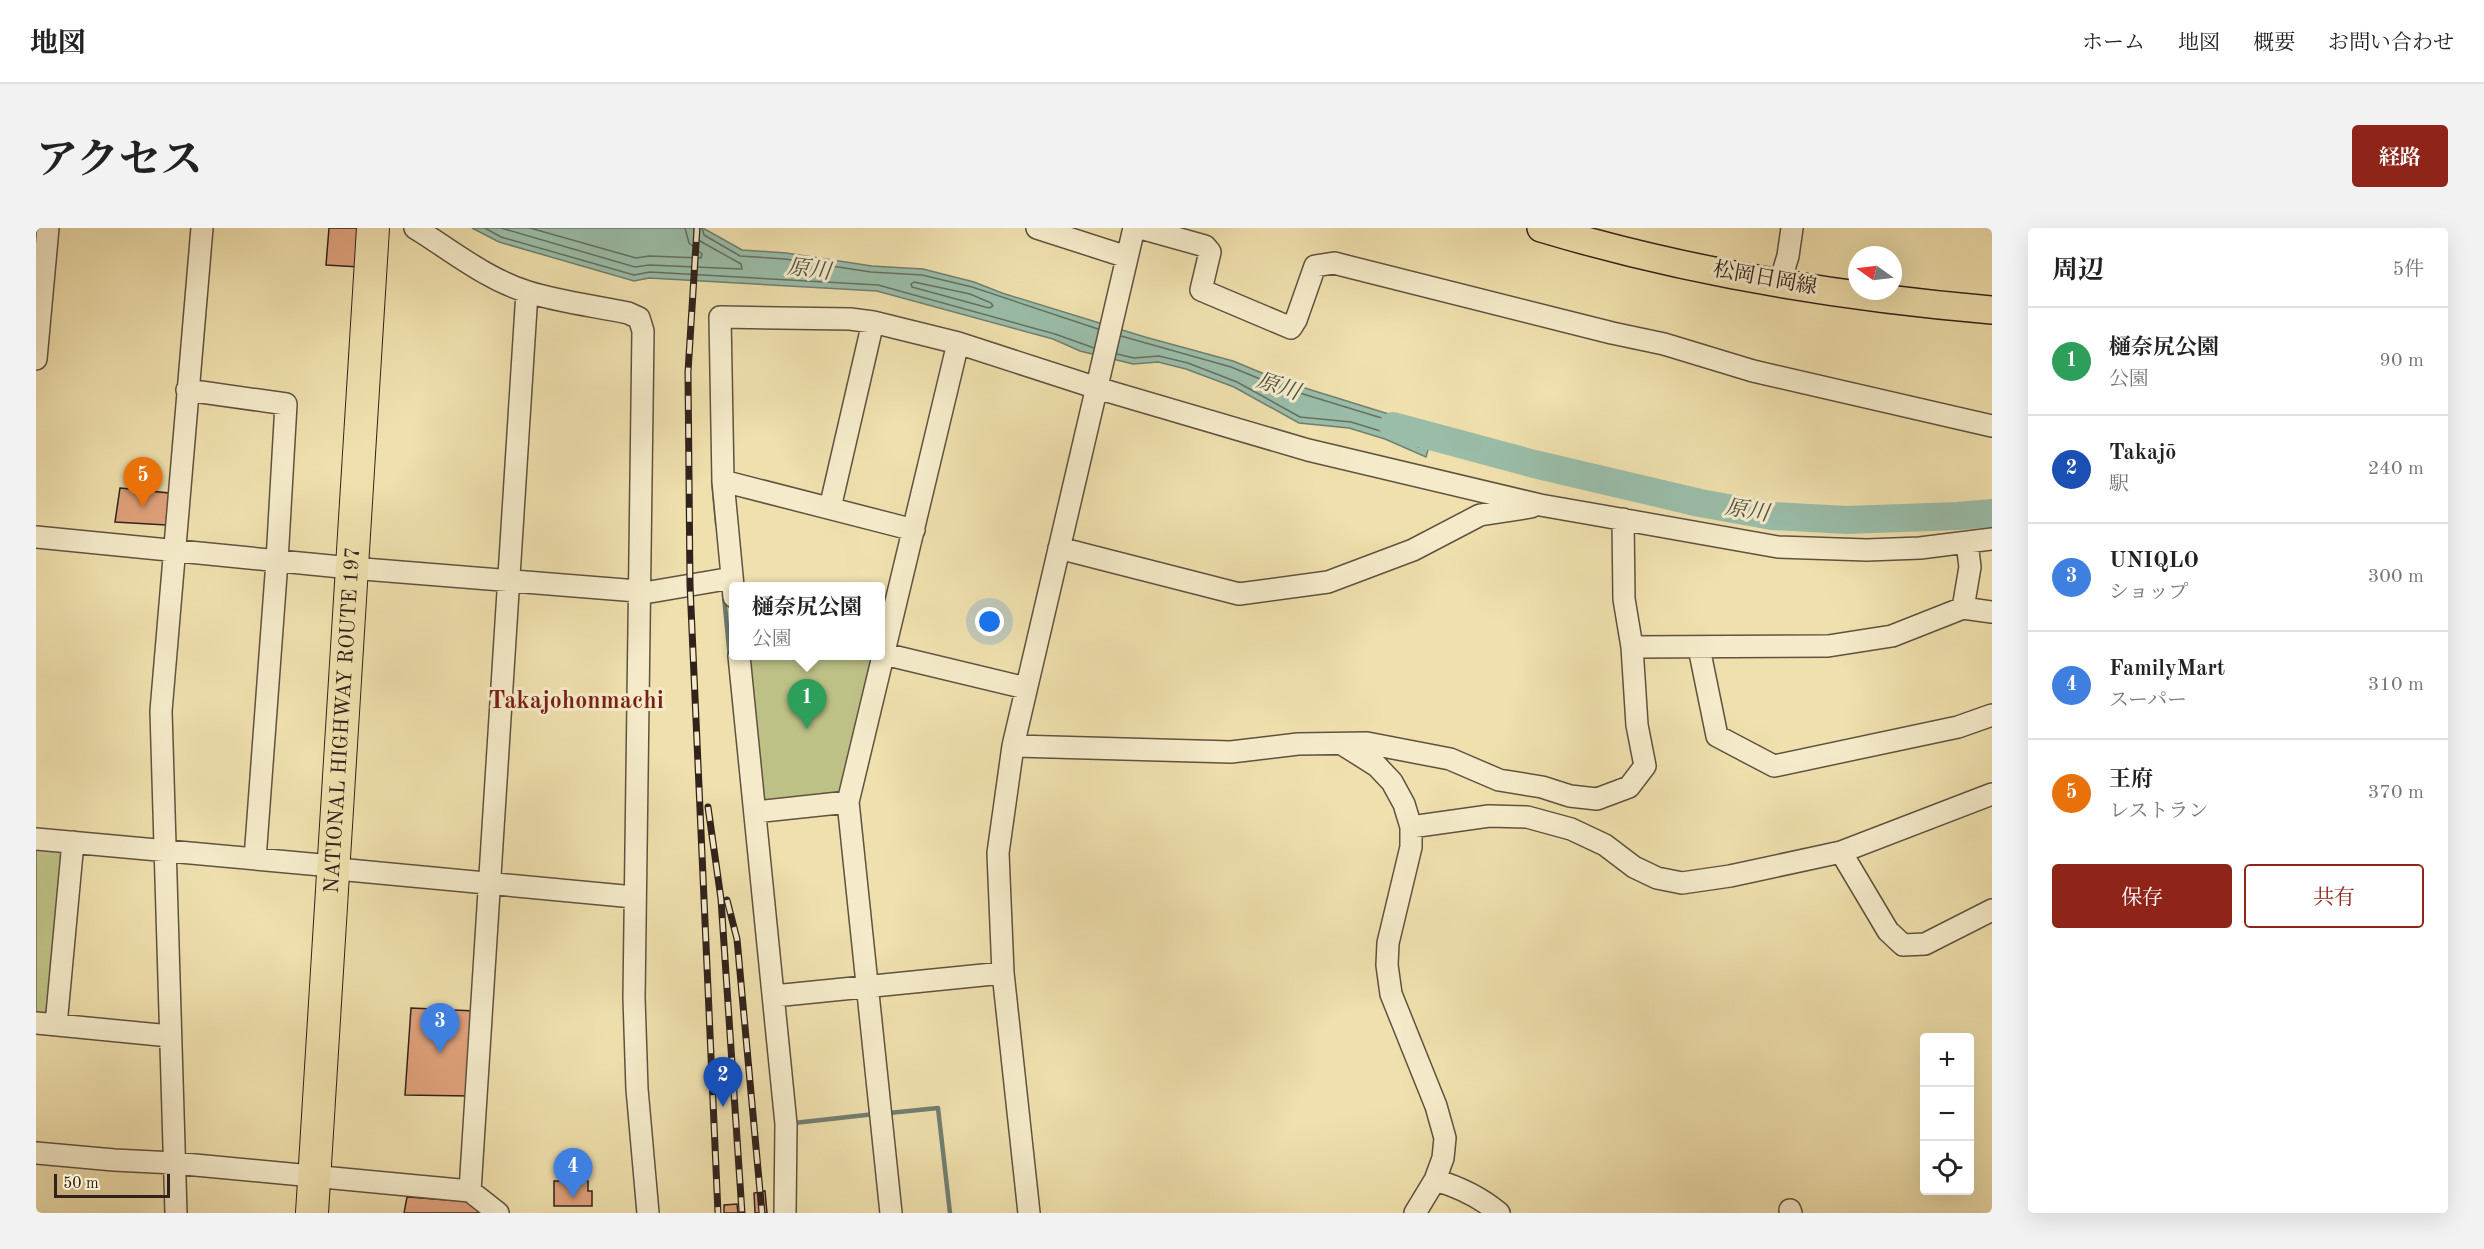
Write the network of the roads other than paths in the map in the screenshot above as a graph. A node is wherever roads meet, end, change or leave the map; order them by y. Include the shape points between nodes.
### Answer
1 (48, 228) edge
2 (202, 228) edge
3 (373, 228) edge
4 (387, 228) edge
5 (415, 228) edge
6 (1037, 228) edge
7 (1134, 228) edge
8 (1140, 228) edge
9 (1541, 228) edge
10 (1792, 228) edge
11 (1125, 267) junction
12 (1780, 282) junction
13 (527, 292) junction
14 (1992, 310) edge
15 (873, 322) junction
16 (958, 343) junction
17 (36, 359) edge
18 (1098, 382) junction
19 (187, 390) junction
20 (1992, 426) edge
21 (723, 481) junction
22 (1540, 505) junction
23 (830, 508) junction
24 (1623, 519) junction
25 (914, 530) junction
26 (36, 537) edge
27 (1992, 539) edge
28 (1967, 543) junction
29 (1059, 548) junction
30 (173, 551) junction
31 (277, 561) junction
32 (358, 568) junction
33 (509, 580) junction
34 (732, 582) edge
35 (729, 588) edge
36 (639, 591) junction
37 (1963, 608) junction
38 (1992, 612) edge
39 (885, 642) edge
40 (1632, 647) junction
41 (1699, 648) junction
42 (885, 655) edge
43 (739, 660) edge
44 (881, 660) edge
45 (1026, 688) junction
46 (1992, 715) edge
47 (1339, 742) junction
48 (1013, 746) junction
49 (1992, 794) edge
50 (848, 802) junction
51 (755, 812) junction
52 (1411, 826) junction
53 (36, 839) edge
54 (73, 842) junction
55 (164, 850) junction
56 (1841, 852) junction
57 (255, 859) junction
58 (340, 868) junction
59 (490, 882) junction
60 (634, 897) junction
61 (1992, 910) edge
62 (1004, 973) junction
63 (868, 986) junction
64 (774, 996) junction
65 (46, 1024) edge
66 (170, 1036) junction
67 (36, 1153) edge
68 (174, 1163) junction
69 (322, 1177) junction
70 (1435, 1180) junction
71 (470, 1191) junction
72 (176, 1213) edge
73 (312, 1213) edge
74 (328, 1213) edge
75 (498, 1213) edge
76 (648, 1213) edge
77 (785, 1213) edge
78 (891, 1213) edge
79 (1029, 1213) edge
80 (1415, 1213) edge
81 (1499, 1213) edge

1 - 17 street
2 - 19 street
3 - 32 highway, NATIONAL HIGHWAY ROUTE 197
4 - 32 highway, NATIONAL HIGHWAY ROUTE 197
5 - 13 street via 465,261
6 - 11 street
7 - 11 street
8 - 20 street via 1205,246 1210,252 1201,290 1290,328 1315,266 1334,263 1664,344 1753,371
9 - 12 main road, 松岡日岡線 via 1633,253
10 - 12 street
11 - 18 street
12 - 14 main road, 松岡日岡線 via 1911,303
13 - 33 street
13 - 36 street via 639,318 643,331
15 - 16 street
15 - 21 street via 720,317
15 - 23 street
16 - 18 street
16 - 25 street
18 - 22 street via 1308,450
18 - 29 street
19 - 30 street
19 - 31 street via 286,405
21 - 23 street
21 - 34 street
22 - 24 street
22 - 29 street via 1480,515 1413,550 1328,582 1239,594
23 - 25 street
24 - 28 street via 1778,547 1867,550
24 - 40 street via 1624,599
25 - 39 street
26 - 30 street
27 - 28 street
28 - 37 street via 1970,567
29 - 45 street
30 - 31 street
30 - 55 street via 161,711
31 - 32 street
31 - 57 street
32 - 33 street
32 - 58 highway, NATIONAL HIGHWAY ROUTE 197
33 - 36 street
33 - 59 street
35 - 36 street
36 - 60 street
37 - 38 street
37 - 41 street via 1892,636 1828,646
40 - 41 street
40 - 47 street via 1637,725 1645,766 1629,787 1597,799 1498,780 1450,759 1367,743
41 - 46 street via 1717,736 1774,766 1958,727
42 - 45 street
43 - 51 street
44 - 50 street
45 - 48 street
47 - 48 street via 1231,752
47 - 52 street via 1377,766 1392,782
48 - 62 street via 998,853
49 - 56 street
50 - 51 street
50 - 63 street
51 - 64 street
52 - 56 street via 1489,816 1527,817 1605,845 1634,867 1657,878 1682,883
52 - 70 street via 1411,847 1388,943 1387,965 1391,994 1445,1138
53 - 54 street
54 - 55 street
54 - 65 street
55 - 57 street
55 - 66 street
56 - 61 street via 1888,931 1903,945 1925,944
57 - 58 street
58 - 59 street
58 - 69 highway, NATIONAL HIGHWAY ROUTE 197
59 - 60 street
59 - 71 street
60 - 76 street via 637,1089
62 - 63 street
62 - 79 street
63 - 64 street
63 - 78 street
64 - 77 street via 786,1124
65 - 66 street
66 - 68 street
67 - 68 street
68 - 69 street
68 - 72 street
69 - 71 street
69 - 73 highway, NATIONAL HIGHWAY ROUTE 197
69 - 74 highway, NATIONAL HIGHWAY ROUTE 197
70 - 80 street
70 - 81 street via 1482,1199
71 - 75 street

